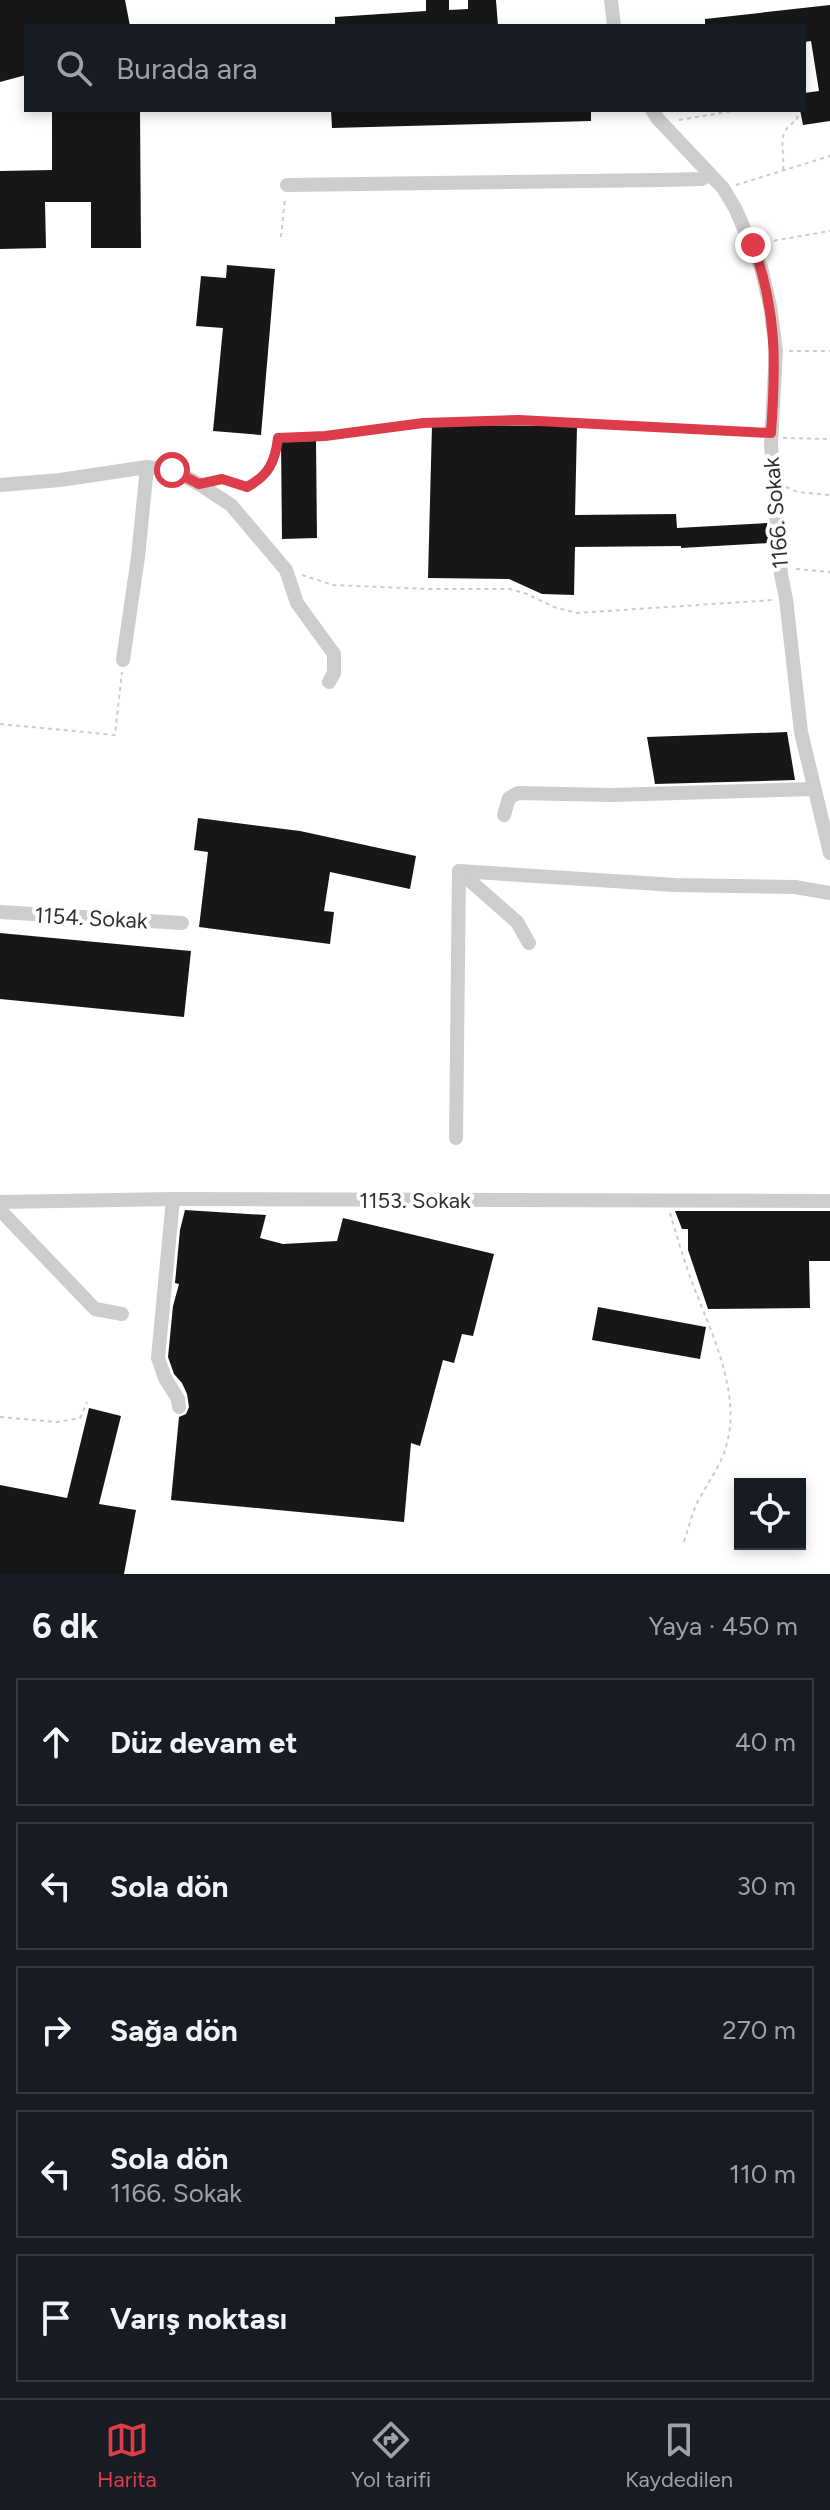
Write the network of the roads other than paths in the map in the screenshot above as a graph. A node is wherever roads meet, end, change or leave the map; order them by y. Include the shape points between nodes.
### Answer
1 (611, 0) edge
2 (614, 24) edge
3 (654, 112) edge
4 (710, 175) junction
5 (287, 185) road end
6 (147, 467) junction
7 (0, 485) edge
8 (123, 660) road end
9 (329, 682) dead end
10 (814, 789) junction
11 (504, 815) dead end
12 (830, 853) edge
13 (459, 871) junction
14 (830, 893) edge
15 (0, 912) edge
16 (182, 923) dead end
17 (529, 943) dead end
18 (456, 1138) dead end
19 (173, 1199) junction
20 (830, 1201) edge
21 (0, 1202) edge
22 (0, 1210) edge
23 (122, 1314) dead end
24 (179, 1407) dead end

1 - 2 street
3 - 4 street, 1166. Sokak
4 - 5 street
4 - 10 street, 1166. Sokak via 723,188 753,245 776,350 771,433 781,574 801,732
6 - 7 street
6 - 8 street
6 - 9 street via 172,470 231,505 286,570 297,603 334,654
10 - 11 street via 518,793 509,798
10 - 12 street, 1166. Sokak
13 - 14 street
13 - 17 street via 517,922
13 - 18 street
15 - 16 street, 1154. Sokak
19 - 20 street, 1153. Sokak
19 - 21 street, 1153. Sokak
19 - 24 street via 158,1358
22 - 23 street via 95,1309

